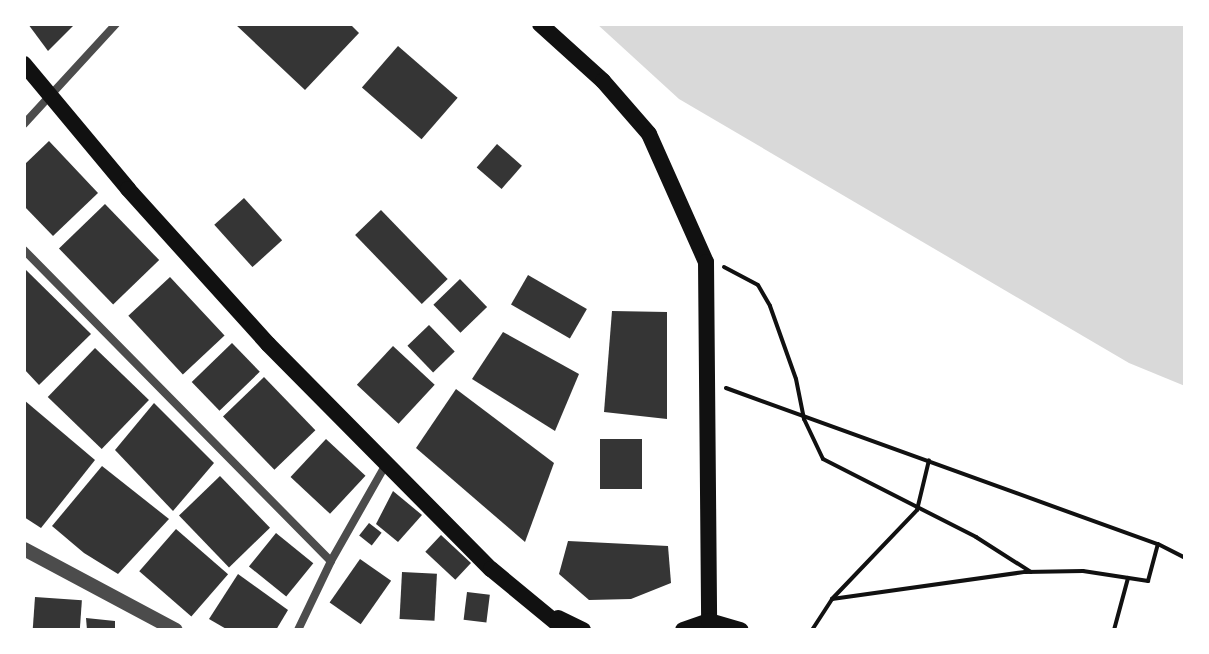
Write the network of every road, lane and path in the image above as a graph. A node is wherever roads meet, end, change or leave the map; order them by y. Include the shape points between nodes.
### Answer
1 (116, 24) edge
2 (540, 24) edge
3 (24, 64) edge
4 (49, 97) junction
5 (24, 124) edge
6 (24, 250) edge
7 (706, 262) junction
8 (707, 380) junction
9 (804, 419) junction
10 (929, 460) junction
11 (386, 464) junction
12 (917, 510) junction
13 (1158, 544) junction
14 (24, 549) edge
15 (1185, 558) edge
16 (331, 561) junction
17 (1031, 572) junction
18 (1128, 578) junction
19 (832, 599) junction
20 (539, 608) junction
21 (709, 621) junction
22 (682, 629) edge
23 (176, 630) edge
24 (298, 630) edge
25 (565, 630) edge
26 (583, 630) edge
27 (741, 630) edge
28 (812, 630) edge
29 (1114, 630) edge

1 - 4 street
2 - 7 main road via 603,81 649,134
3 - 4 main road
4 - 5 street
4 - 11 main road via 258,333
6 - 16 street
7 - 8 main road
7 - 9 path via 758,285 782,331
8 - 9 path
8 - 21 main road
9 - 10 path
9 - 12 path via 823,459
10 - 12 path
10 - 13 path
11 - 16 street
11 - 20 main road via 491,569
12 - 17 path via 976,537
12 - 19 path
13 - 15 path
13 - 18 path via 1148,581
14 - 23 street
16 - 24 street
17 - 18 path via 1083,571
17 - 19 path
18 - 29 path
19 - 28 path
20 - 25 main road
20 - 26 main road
21 - 22 main road
21 - 27 main road

